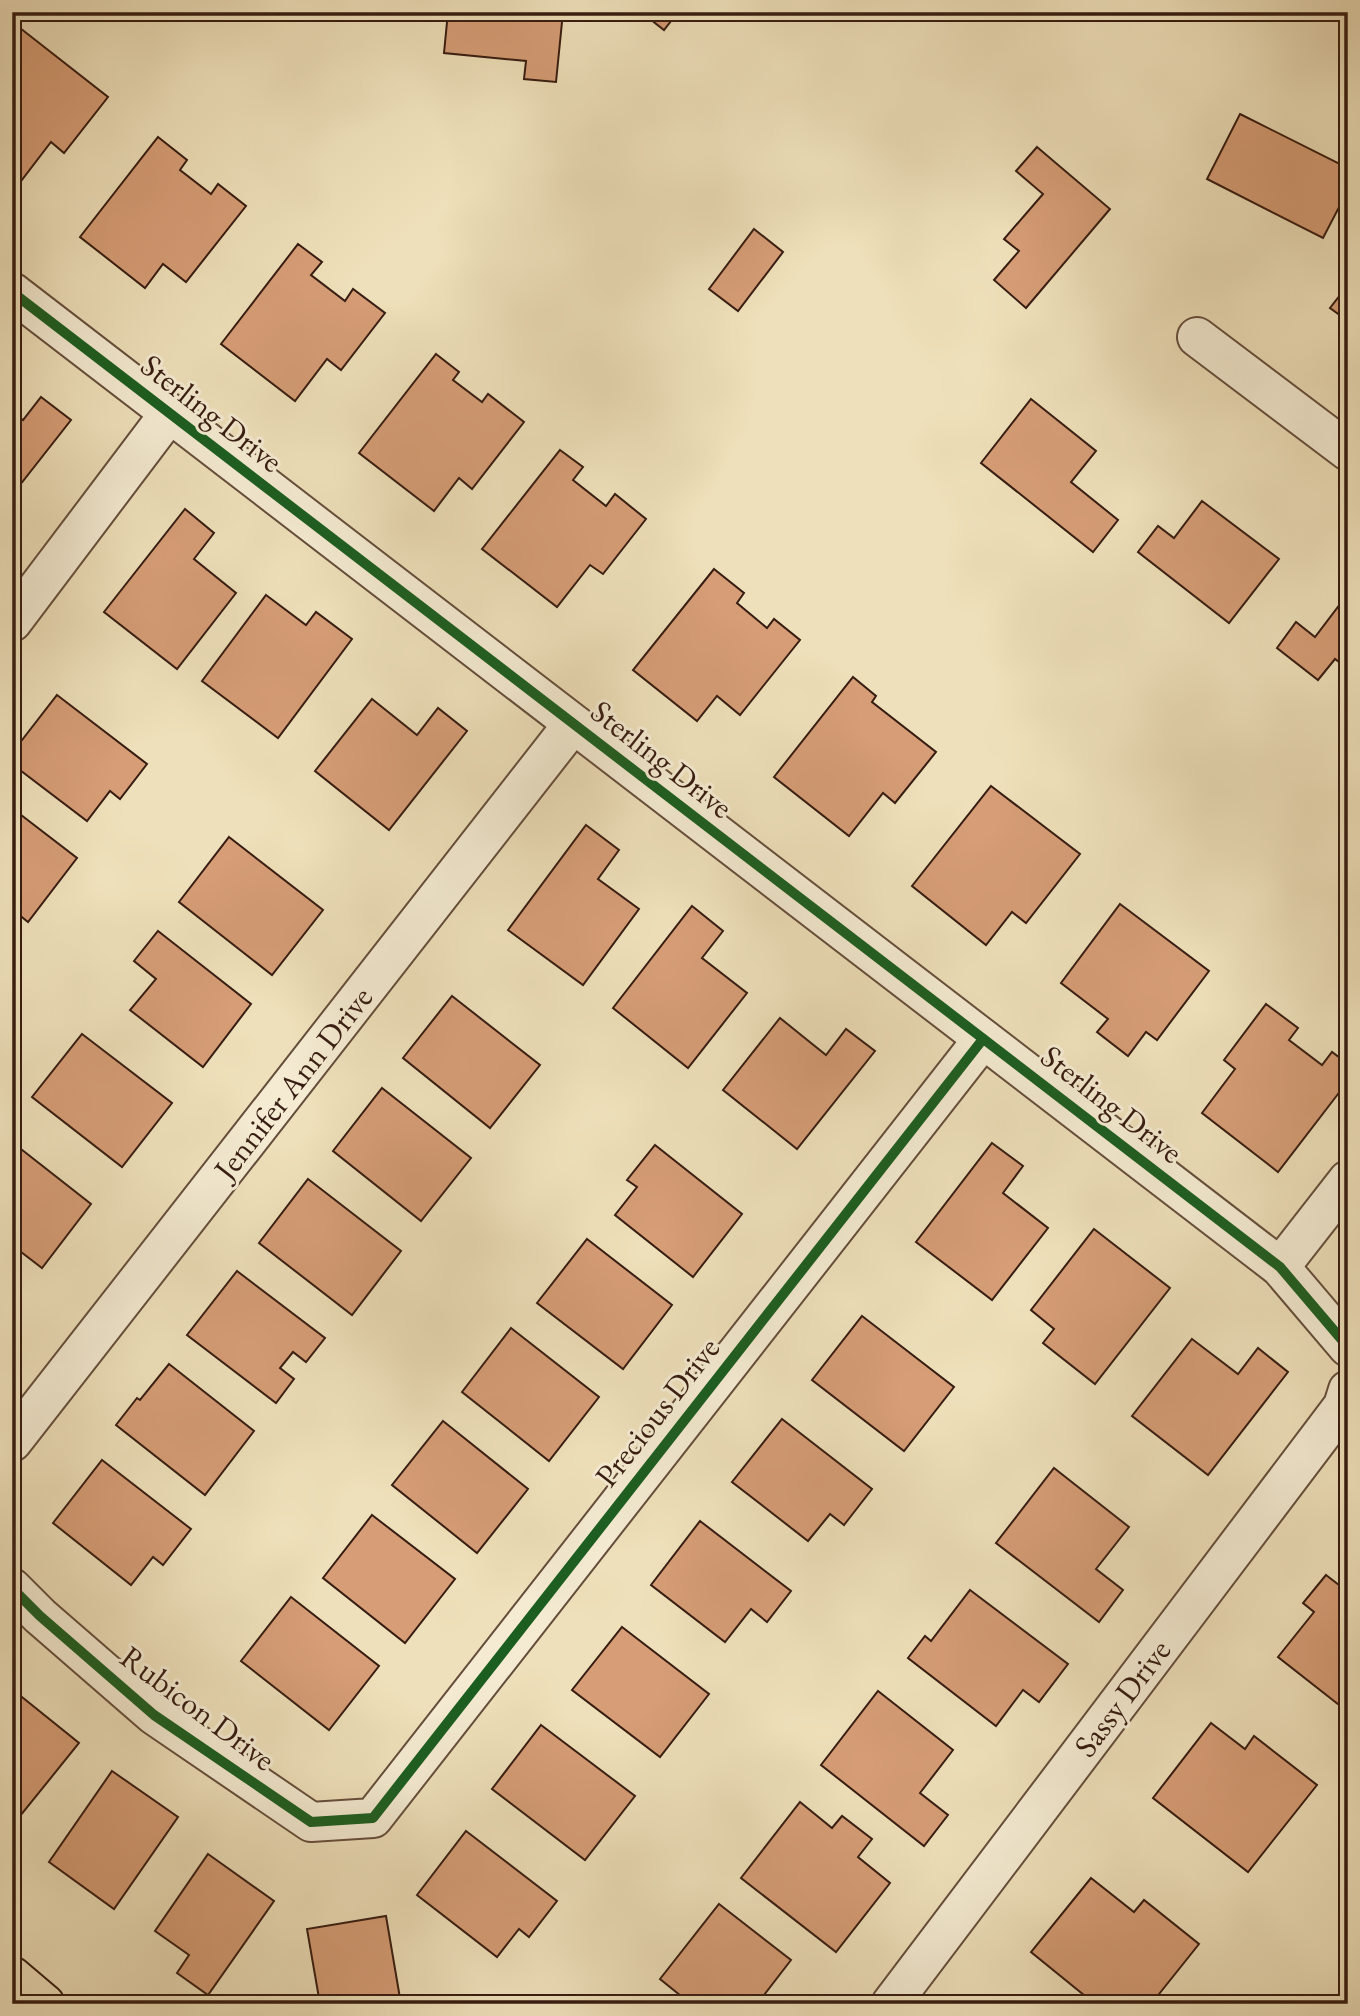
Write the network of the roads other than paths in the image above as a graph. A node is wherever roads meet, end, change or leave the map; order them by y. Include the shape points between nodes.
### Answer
1 (12, 292) edge
2 (1197, 337) dead end
3 (169, 414) junction
4 (1348, 451) edge
5 (12, 622) edge
6 (573, 724) junction
7 (983, 1039) junction
8 (1348, 1180) edge
9 (1280, 1266) junction
10 (1348, 1347) edge
11 (1348, 1390) edge
12 (12, 1442) edge
13 (12, 1588) edge
14 (373, 1818) joint
15 (12, 1976) edge
16 (45, 2004) edge
17 (891, 2004) edge

1 - 3 street, Sterling Drive
2 - 4 street
3 - 5 street
3 - 6 street, Sterling Drive
6 - 7 street, Sterling Drive
6 - 12 street, Jennifer Ann Drive
7 - 9 street, Sterling Drive
7 - 14 street, Precious Drive
8 - 9 street
9 - 10 street
11 - 17 street, Sassy Drive via 1343,1406
13 - 14 street, Rubicon Drive via 154,1715 311,1822
15 - 16 main road

